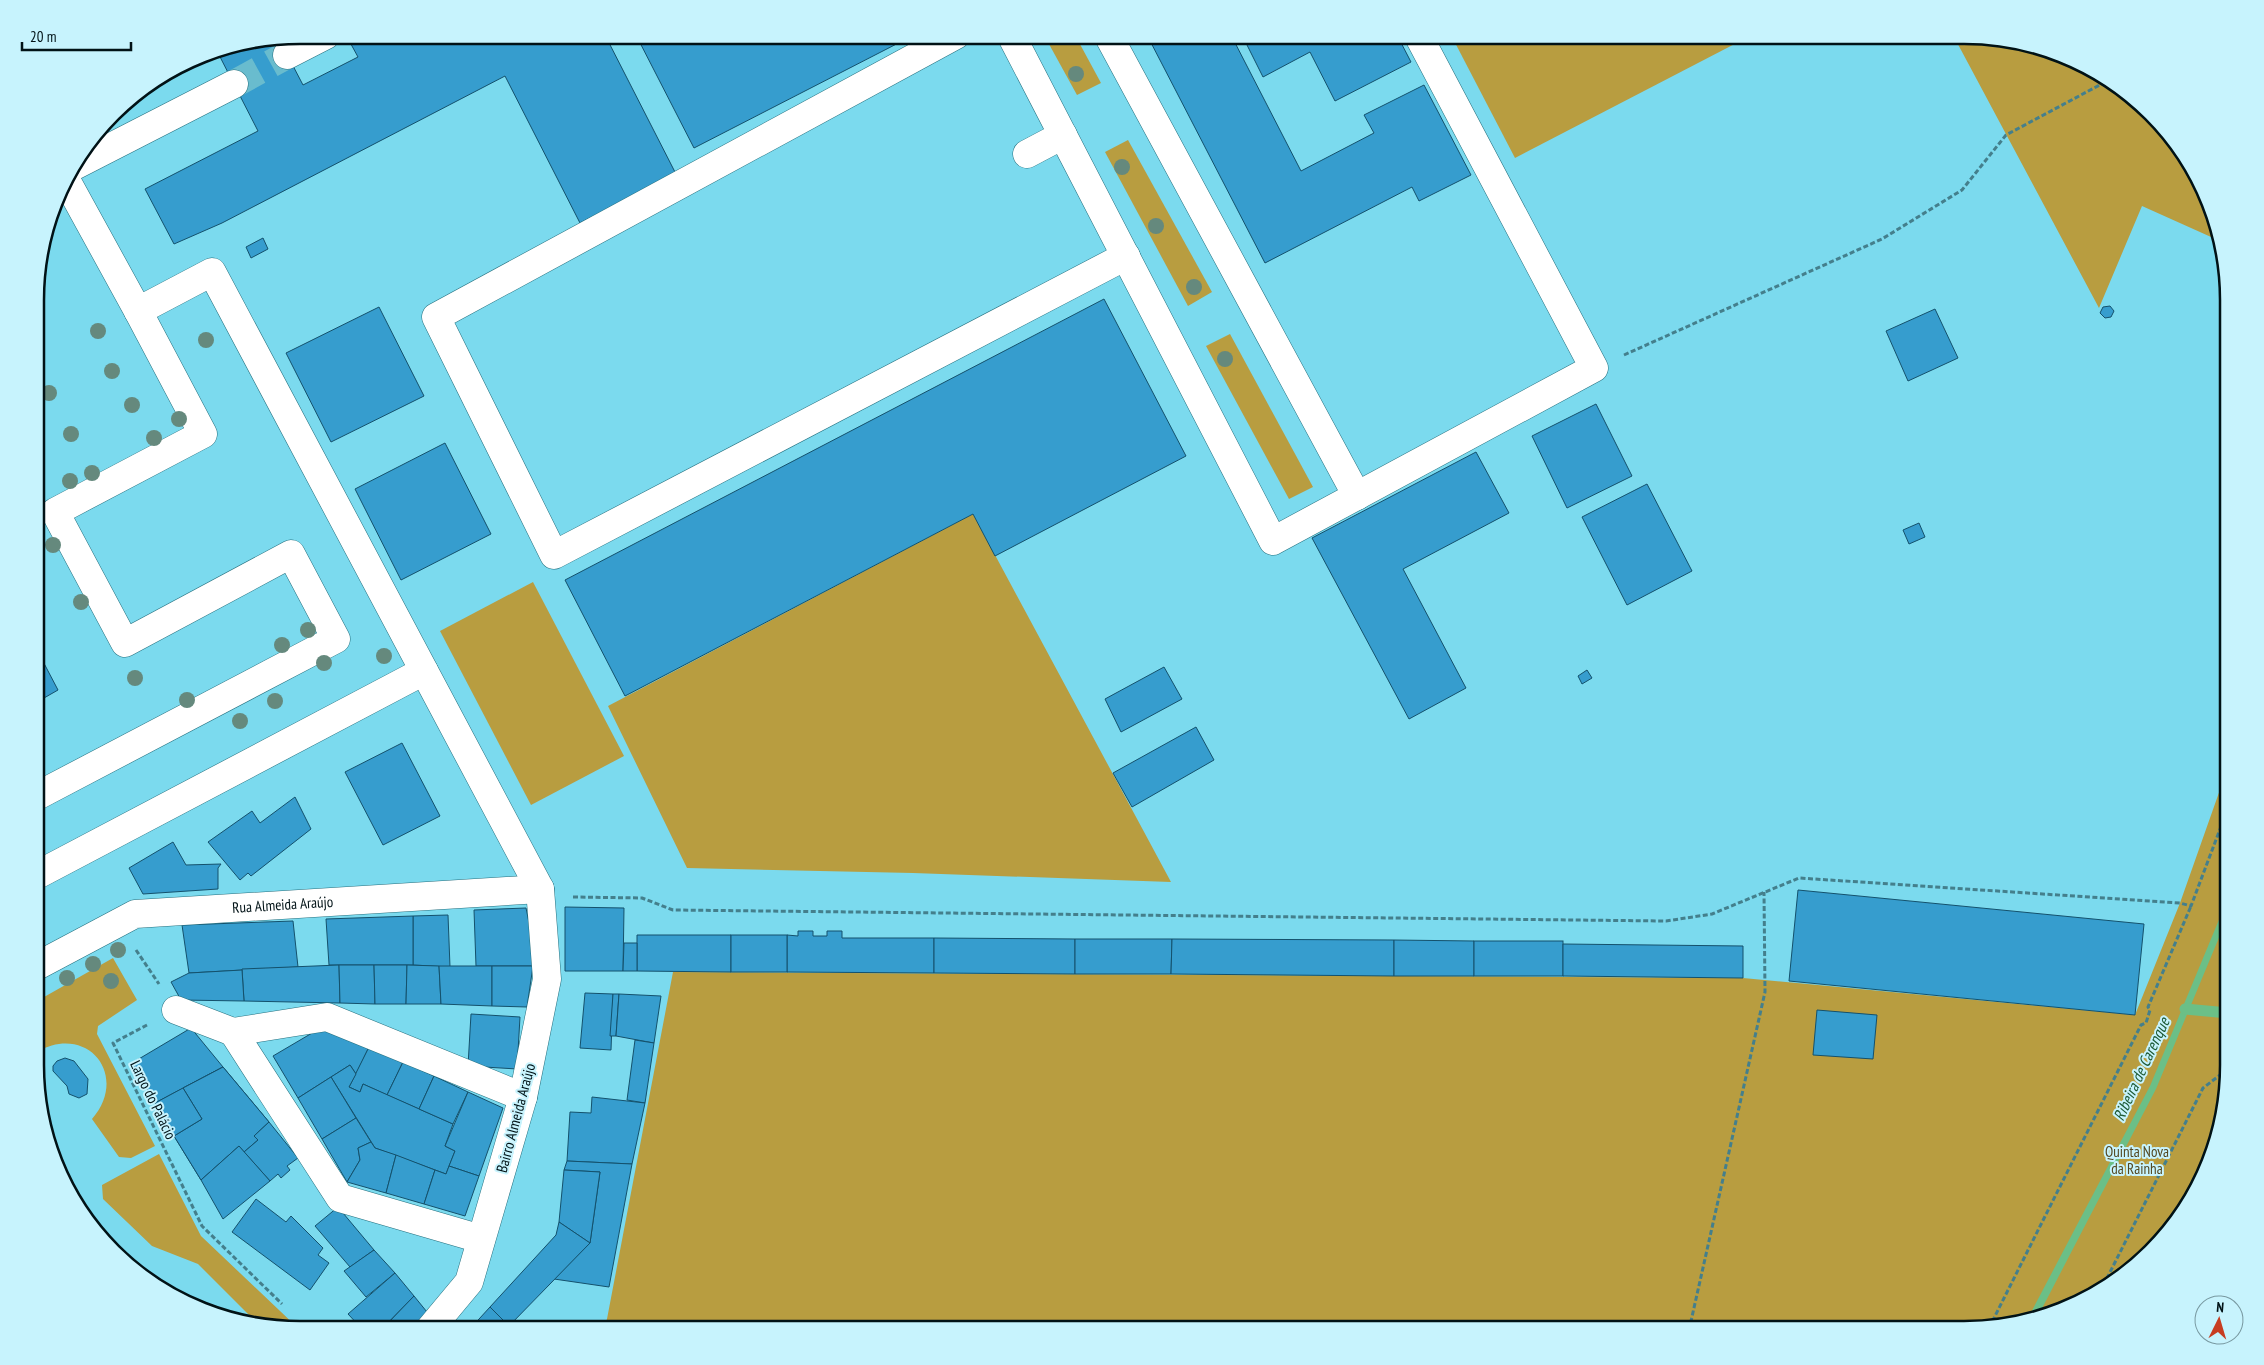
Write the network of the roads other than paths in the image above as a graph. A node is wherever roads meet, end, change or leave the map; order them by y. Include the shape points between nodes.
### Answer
1 (308, 44) edge
2 (939, 44) edge
3 (1016, 44) edge
4 (1113, 44) edge
5 (1423, 44) edge
6 (287, 55) tunnel mouth
7 (234, 84) tunnel mouth
8 (1063, 134) junction
9 (1026, 154) dead end
10 (85, 160) edge
11 (70, 187) edge
12 (1126, 256) junction
13 (138, 311) junction
14 (1357, 496) junction
15 (424, 671) junction
16 (44, 792) edge
17 (44, 871) edge
18 (540, 889) junction
19 (44, 962) edge
20 (176, 1010) road end
21 (232, 1032) junction
22 (523, 1097) junction
23 (481, 1239) junction
24 (436, 1321) edge

1 - 6 street
2 - 12 street via 436,317 554,555
3 - 8 street
4 - 14 street
5 - 14 street via 1594,368
7 - 10 street
8 - 9 street
8 - 12 street
11 - 13 street
12 - 14 street via 1274,540
13 - 15 street via 212,272
13 - 16 street via 203,434 55,512 124,643 291,554 336,639
15 - 17 street
15 - 18 street
18 - 19 street, Rua Almeida Araújo via 135,914
18 - 22 street, Bairro Almeida Araújo via 547,979
20 - 21 street
21 - 22 street via 327,1017
21 - 23 street via 340,1198
22 - 23 street, Bairro Almeida Araújo
23 - 24 street, Bairro Almeida Araújo via 469,1282

